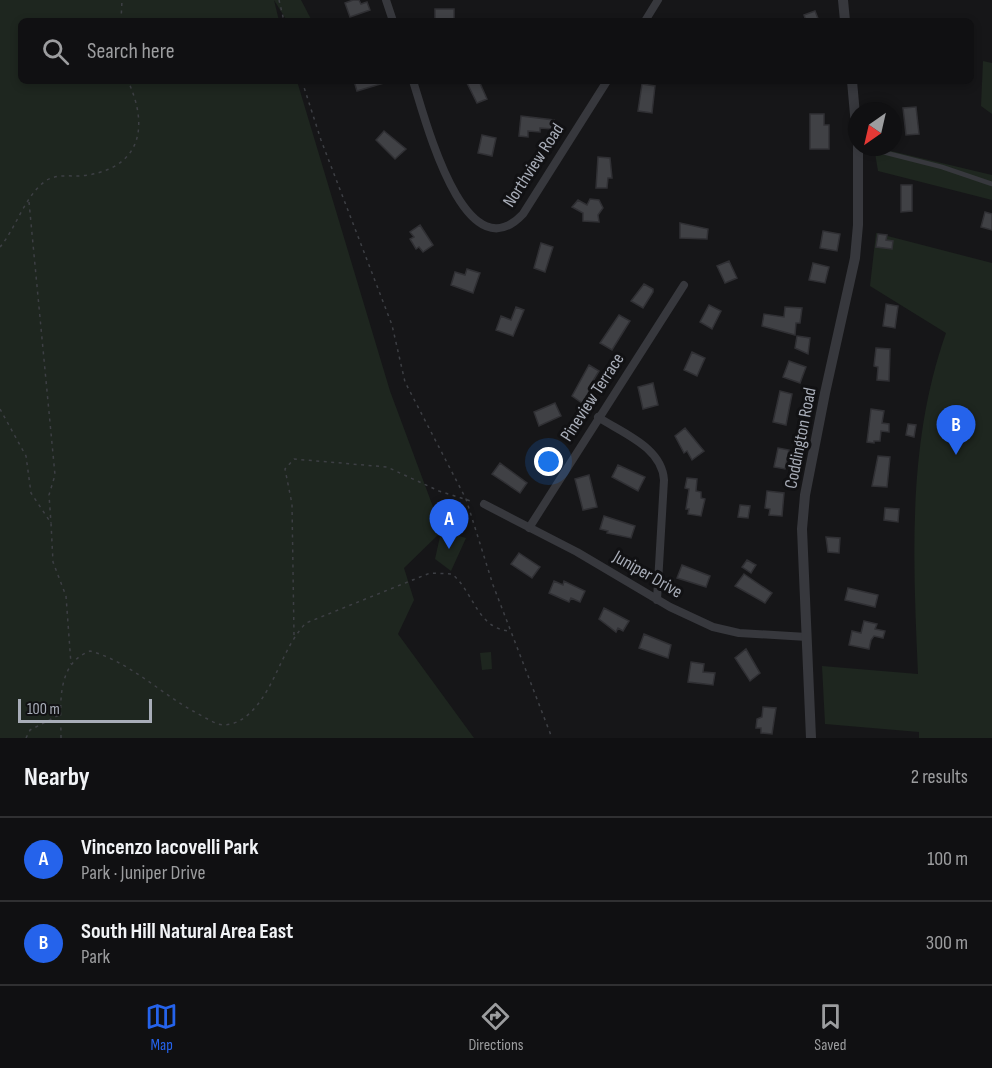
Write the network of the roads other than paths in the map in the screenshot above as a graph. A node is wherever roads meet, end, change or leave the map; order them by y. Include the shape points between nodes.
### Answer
1 (386, 0) edge
2 (658, 0) edge
3 (843, 0) edge
4 (392, 18) edge
5 (647, 18) edge
6 (845, 18) edge
7 (414, 84) edge
8 (605, 84) edge
9 (852, 84) edge
10 (854, 102) edge
11 (858, 156) edge
12 (899, 156) edge
13 (992, 184) edge
14 (684, 285) dead end
15 (598, 417) junction
16 (484, 504) road end
17 (529, 528) junction
18 (657, 600) junction
19 (807, 637) junction
20 (811, 738) edge

1 - 4 street
2 - 5 street
3 - 6 street
7 - 8 street, Northview Road via 452,190 478,222 499,227 523,214
9 - 10 street
11 - 19 street, Coddington Road via 855,258 805,495 802,529
12 - 13 lane
14 - 15 street, Pineview Terrace
15 - 17 street, Pineview Terrace
15 - 18 street via 649,450 662,465
16 - 17 street, Juniper Drive
17 - 18 street, Juniper Drive
18 - 19 street, Juniper Drive via 729,631
19 - 20 street, Coddington Road

